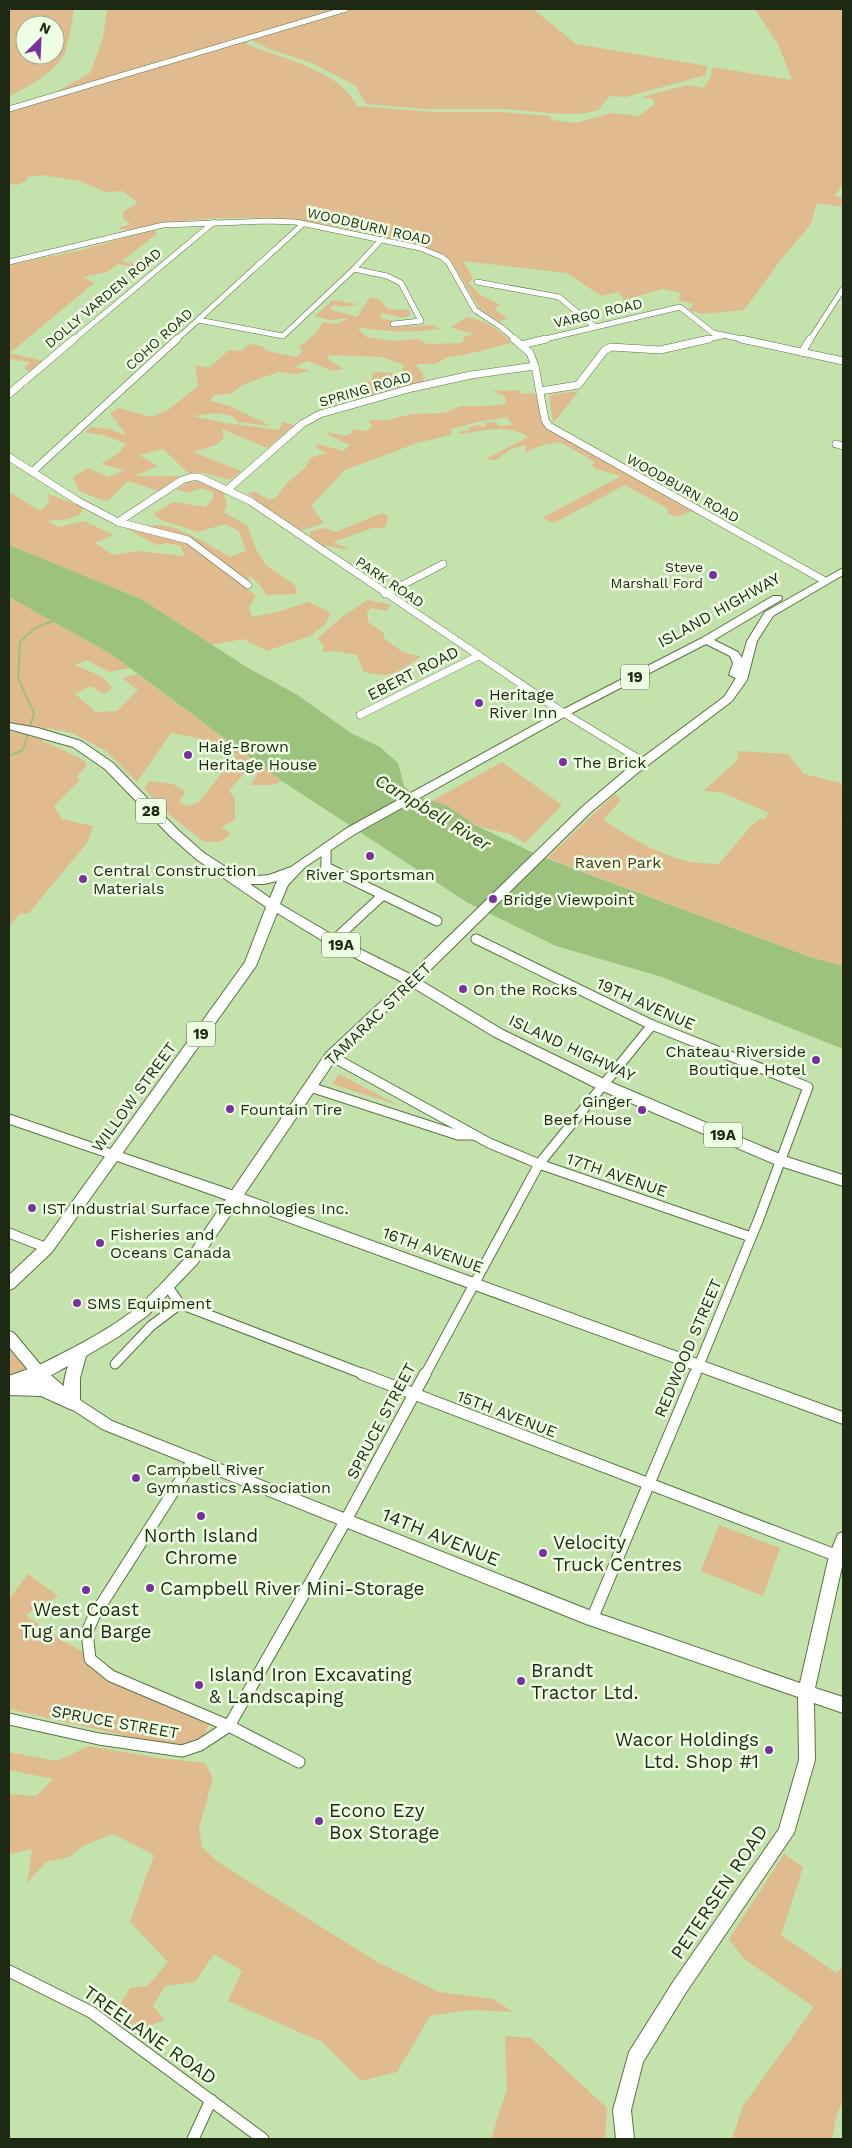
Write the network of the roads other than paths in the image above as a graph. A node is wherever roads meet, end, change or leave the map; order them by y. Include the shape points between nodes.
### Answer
1 (346, 9) edge
2 (9, 109) edge
3 (214, 222) junction
4 (303, 224) junction
5 (382, 239) junction
6 (9, 262) edge
7 (354, 269) junction
8 (477, 282) dead end
9 (843, 289) edge
10 (680, 307) joint
11 (198, 320) junction
12 (393, 324) dead end
13 (595, 327) junction
14 (723, 336) junction
15 (521, 345) junction
16 (802, 352) junction
17 (843, 361) edge
18 (535, 366) junction
19 (540, 391) junction
20 (9, 394) edge
21 (9, 457) edge
22 (32, 472) junction
23 (227, 490) junction
24 (118, 522) junction
25 (843, 561) edge
26 (443, 564) dead end
27 (843, 571) edge
28 (820, 578) junction
29 (248, 585) dead end
30 (385, 594) junction
31 (706, 640) junction
32 (478, 656) junction
33 (728, 700) junction
34 (564, 713) junction
35 (360, 715) dead end
36 (11, 727) edge
37 (644, 762) junction
38 (348, 834) joint
39 (326, 848) junction
40 (301, 864) junction
41 (324, 871) joint
42 (227, 874) junction
43 (383, 895) junction
44 (272, 905) junction
45 (437, 921) dead end
46 (473, 921) joint
47 (476, 939) dead end
48 (333, 941) junction
49 (412, 981) junction
50 (652, 1025) junction
51 (331, 1056) junction
52 (603, 1085) junction
53 (310, 1087) junction
54 (808, 1087) joint
55 (9, 1119) edge
56 (476, 1135) junction
57 (114, 1155) junction
58 (782, 1161) junction
59 (539, 1164) junction
60 (843, 1181) edge
61 (235, 1197) junction
62 (9, 1234) edge
63 (751, 1237) junction
64 (46, 1248) junction
65 (9, 1284) edge
66 (474, 1284) junction
67 (168, 1287) junction
68 (180, 1304) junction
69 (9, 1338) edge
70 (79, 1352) junction
71 (115, 1364) dead end
72 (697, 1365) junction
73 (40, 1373) junction
74 (9, 1386) edge
75 (413, 1395) junction
76 (72, 1402) junction
77 (843, 1418) edge
78 (194, 1459) junction
79 (648, 1484) junction
80 (346, 1520) junction
81 (843, 1538) edge
82 (840, 1557) edge
83 (592, 1619) junction
84 (806, 1692) junction
85 (843, 1705) edge
86 (9, 1719) edge
87 (228, 1726) junction
88 (299, 1762) dead end
89 (9, 1971) edge
90 (211, 2100) junction
91 (193, 2139) edge
92 (263, 2139) edge
93 (625, 2139) edge

1 - 2 street
3 - 4 street, WOODBURN ROAD
3 - 6 street, WOODBURN ROAD via 148,228
3 - 20 street, DOLLY VARDEN ROAD
4 - 5 street, WOODBURN ROAD
4 - 11 street, COHO ROAD
5 - 7 street
5 - 15 street, WOODBURN ROAD via 442,257 448,262 474,310
7 - 11 street via 283,336
7 - 12 street via 387,276 400,283 421,321
8 - 13 street via 559,297
9 - 16 street
10 - 13 street, VARGO ROAD
10 - 14 street via 713,333
11 - 22 street, COHO ROAD
13 - 15 street, VARGO ROAD
14 - 16 street
14 - 19 street via 660,350 611,347 605,350 578,385
15 - 18 street, WOODBURN ROAD via 530,353
16 - 17 street
18 - 19 street, WOODBURN ROAD
18 - 23 street, SPRING ROAD via 412,388 320,414 302,424
19 - 28 street, WOODBURN ROAD via 545,420 557,432
21 - 22 street
22 - 24 street
23 - 24 street, PARK ROAD via 199,477 182,480
23 - 30 street, PARK ROAD via 250,501
24 - 29 street via 188,540
25 - 28 main road, ISLAND HIGHWAY / 19
26 - 30 street
27 - 28 main road, ISLAND HIGHWAY / 19
28 - 31 main road, ISLAND HIGHWAY / 19
28 - 33 main road, ISLAND HIGHWAY / 19 via 769,614 752,641 741,680
30 - 32 street, PARK ROAD
31 - 33 main road via 734,654 739,663
31 - 34 main road, ISLAND HIGHWAY / 19
32 - 34 street, PARK ROAD
32 - 35 street, EBERT ROAD
33 - 37 main road, TAMARAC STREET / 19
34 - 37 street, PARK ROAD
34 - 38 main road, ISLAND HIGHWAY / 19
36 - 42 main road, 28 via 78,744 109,766 200,856
37 - 46 main road, TAMARAC STREET / 19 via 586,810
38 - 39 main road, WILLOW STREET / 19
39 - 40 main road, WILLOW STREET / 19
39 - 41 street
40 - 42 main road via 276,878 257,881
40 - 44 main road, WILLOW STREET / 19 via 282,883
41 - 43 street
42 - 44 main road, 28
43 - 45 street
43 - 48 street
44 - 48 main road, ISLAND HIGHWAY / 19A
44 - 57 main road, WILLOW STREET / 19 via 251,963
46 - 49 main road, TAMARAC STREET / 19
47 - 50 street, 19TH AVENUE
48 - 49 main road, ISLAND HIGHWAY / 19A
49 - 51 main road, TAMARAC STREET / 19
49 - 52 main road, ISLAND HIGHWAY / 19A via 498,1033
50 - 52 street, SPRUCE STREET
50 - 54 street, 19TH AVENUE
51 - 53 main road, TAMARAC STREET / 19
51 - 56 street, 17TH AVENUE
52 - 58 main road, ISLAND HIGHWAY / 19A
52 - 59 street, SPRUCE STREET
53 - 56 street, 17TH AVENUE via 458,1135
53 - 61 main road, TAMARAC STREET / 19
54 - 58 street, REDWOOD STREET
55 - 57 street, 16TH AVENUE
56 - 59 street, 17TH AVENUE
57 - 61 street, 16TH AVENUE
57 - 64 main road, WILLOW STREET / 19
58 - 60 main road, ISLAND HIGHWAY / 19A
58 - 63 street, REDWOOD STREET
59 - 63 street, 17TH AVENUE
59 - 66 street, SPRUCE STREET
61 - 66 street, 16TH AVENUE
61 - 67 main road, TAMARAC STREET / 19 via 192,1260
62 - 64 street
63 - 72 street, REDWOOD STREET
64 - 65 main road, WILLOW STREET / 19
66 - 72 street, 16TH AVENUE
66 - 75 street, SPRUCE STREET
67 - 68 street
67 - 70 main road, TAMARAC STREET / 19 via 135,1317
68 - 71 street via 151,1326
68 - 75 street, 15TH AVENUE
69 - 73 street
70 - 73 main road, TAMARAC STREET / 19
70 - 76 main road via 72,1378
72 - 77 street, 16TH AVENUE
72 - 79 street, REDWOOD STREET
73 - 74 highway, 19
73 - 76 street, 14TH AVENUE
74 - 76 highway via 43,1388
75 - 79 street, 15TH AVENUE
75 - 80 street, SPRUCE STREET
76 - 78 street, 14TH AVENUE via 107,1424
78 - 80 street, 14TH AVENUE
78 - 87 street via 94,1616 87,1632 90,1659 111,1676
79 - 82 street, 15TH AVENUE
79 - 83 street, REDWOOD STREET
80 - 83 street, 14TH AVENUE
80 - 87 street, SPRUCE STREET
81 - 82 street, PETERSEN ROAD
82 - 84 street, PETERSEN ROAD
83 - 84 street, 14TH AVENUE
84 - 85 street, 14TH AVENUE
84 - 93 street, PETERSEN ROAD via 807,1760 786,1832 635,2058 622,2110
86 - 87 street, SPRUCE STREET via 99,1739 182,1751 200,1746
87 - 88 street
89 - 90 street, TREELANE ROAD via 91,2012
90 - 91 street
90 - 92 street, TREELANE ROAD

